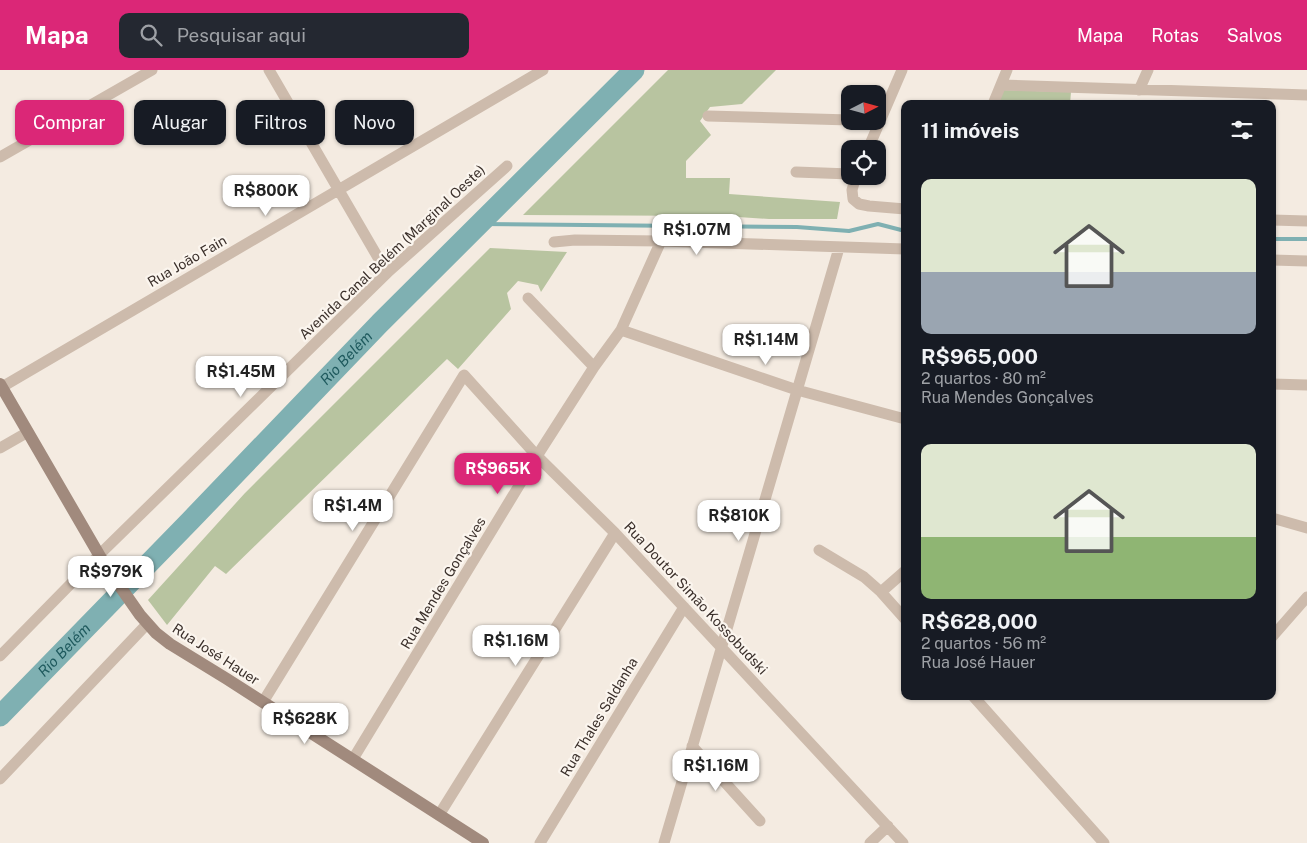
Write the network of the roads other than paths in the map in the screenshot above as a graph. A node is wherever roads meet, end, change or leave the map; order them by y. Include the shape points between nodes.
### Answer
1 (152, 70) edge
2 (269, 70) edge
3 (543, 70) edge
4 (902, 70) edge
5 (1007, 70) edge
6 (1148, 70) edge
7 (1001, 85) junction
8 (1140, 90) junction
9 (1307, 95) edge
10 (995, 100) edge
11 (886, 105) edge
12 (708, 116) dead end
13 (841, 120) edge
14 (0, 157) edge
15 (507, 166) dead end
16 (796, 172) dead end
17 (841, 174) edge
18 (853, 185) edge
19 (338, 190) junction
20 (901, 209) edge
21 (1276, 220) edge
22 (1307, 221) edge
23 (661, 241) junction
24 (554, 242) dead end
25 (839, 248) junction
26 (901, 249) edge
27 (1276, 260) edge
28 (1307, 261) edge
29 (387, 273) junction
30 (528, 298) dead end
31 (621, 330) junction
32 (594, 367) junction
33 (1276, 384) edge
34 (1307, 385) edge
35 (1, 386) edge
36 (797, 390) junction
37 (901, 418) edge
38 (28, 432) junction
39 (0, 448) edge
40 (537, 456) junction
41 (1276, 519) edge
42 (1307, 528) edge
43 (615, 533) junction
44 (819, 550) dead end
45 (102, 560) junction
46 (901, 575) edge
47 (881, 592) junction
48 (1307, 598) edge
49 (684, 607) junction
50 (901, 614) edge
51 (143, 620) junction
52 (1276, 633) edge
53 (721, 647) junction
54 (0, 656) edge
55 (976, 700) edge
56 (263, 702) junction
57 (692, 746) junction
58 (354, 759) junction
59 (0, 779) edge
60 (439, 814) junction
61 (760, 821) dead end
62 (888, 826) junction
63 (665, 842) edge
64 (1100, 842) edge
65 (483, 843) edge
66 (540, 843) edge
67 (870, 843) edge
68 (903, 843) edge

1 - 14 street
2 - 19 street
3 - 19 street, Rua João Fain
4 - 11 street
5 - 7 street
6 - 8 street
7 - 8 street
7 - 10 street
8 - 9 street
12 - 13 street
15 - 29 street, Avenida Canal Belém (Marginal Oeste)
16 - 17 street
18 - 20 street via 853,198 859,204
19 - 29 street
19 - 35 street, Rua João Fain
21 - 22 street
23 - 24 street
23 - 25 street
23 - 31 street, Rua Mendes Gonçalves
25 - 26 street
25 - 36 street
27 - 28 street
29 - 45 street, Avenida Canal Belém (Marginal Oeste)
30 - 32 street
31 - 32 street, Rua Mendes Gonçalves
31 - 36 street
32 - 40 street, Rua Mendes Gonçalves
33 - 34 street
35 - 38 main road, Rua José Hauer
36 - 37 street
36 - 53 street
38 - 39 street
38 - 45 main road, Rua José Hauer
40 - 43 street, Rua Doutor Simão Kossobudski
40 - 56 street, Rua Doutor Simão Kossobudski via 464,375
40 - 58 street, Rua Mendes Gonçalves
41 - 42 street
43 - 49 street, Rua Doutor Simão Kossobudski
43 - 60 street
44 - 47 street via 864,577
45 - 51 main road, Rua José Hauer
45 - 54 street, Avenida Canal Belém (Marginal Oeste)
46 - 47 street
47 - 50 street
48 - 52 street
49 - 53 street, Rua Doutor Simão Kossobudski
49 - 66 street, Rua Thales Saldanha
51 - 56 main road, Rua José Hauer via 170,644
51 - 59 street
53 - 57 street
53 - 62 street, Rua Doutor Simão Kossobudski
55 - 64 street
56 - 58 main road, Rua José Hauer
57 - 61 street
57 - 63 street
58 - 60 main road, Rua José Hauer
60 - 65 main road, Rua José Hauer
62 - 67 street
62 - 68 street, Rua Doutor Simão Kossobudski

